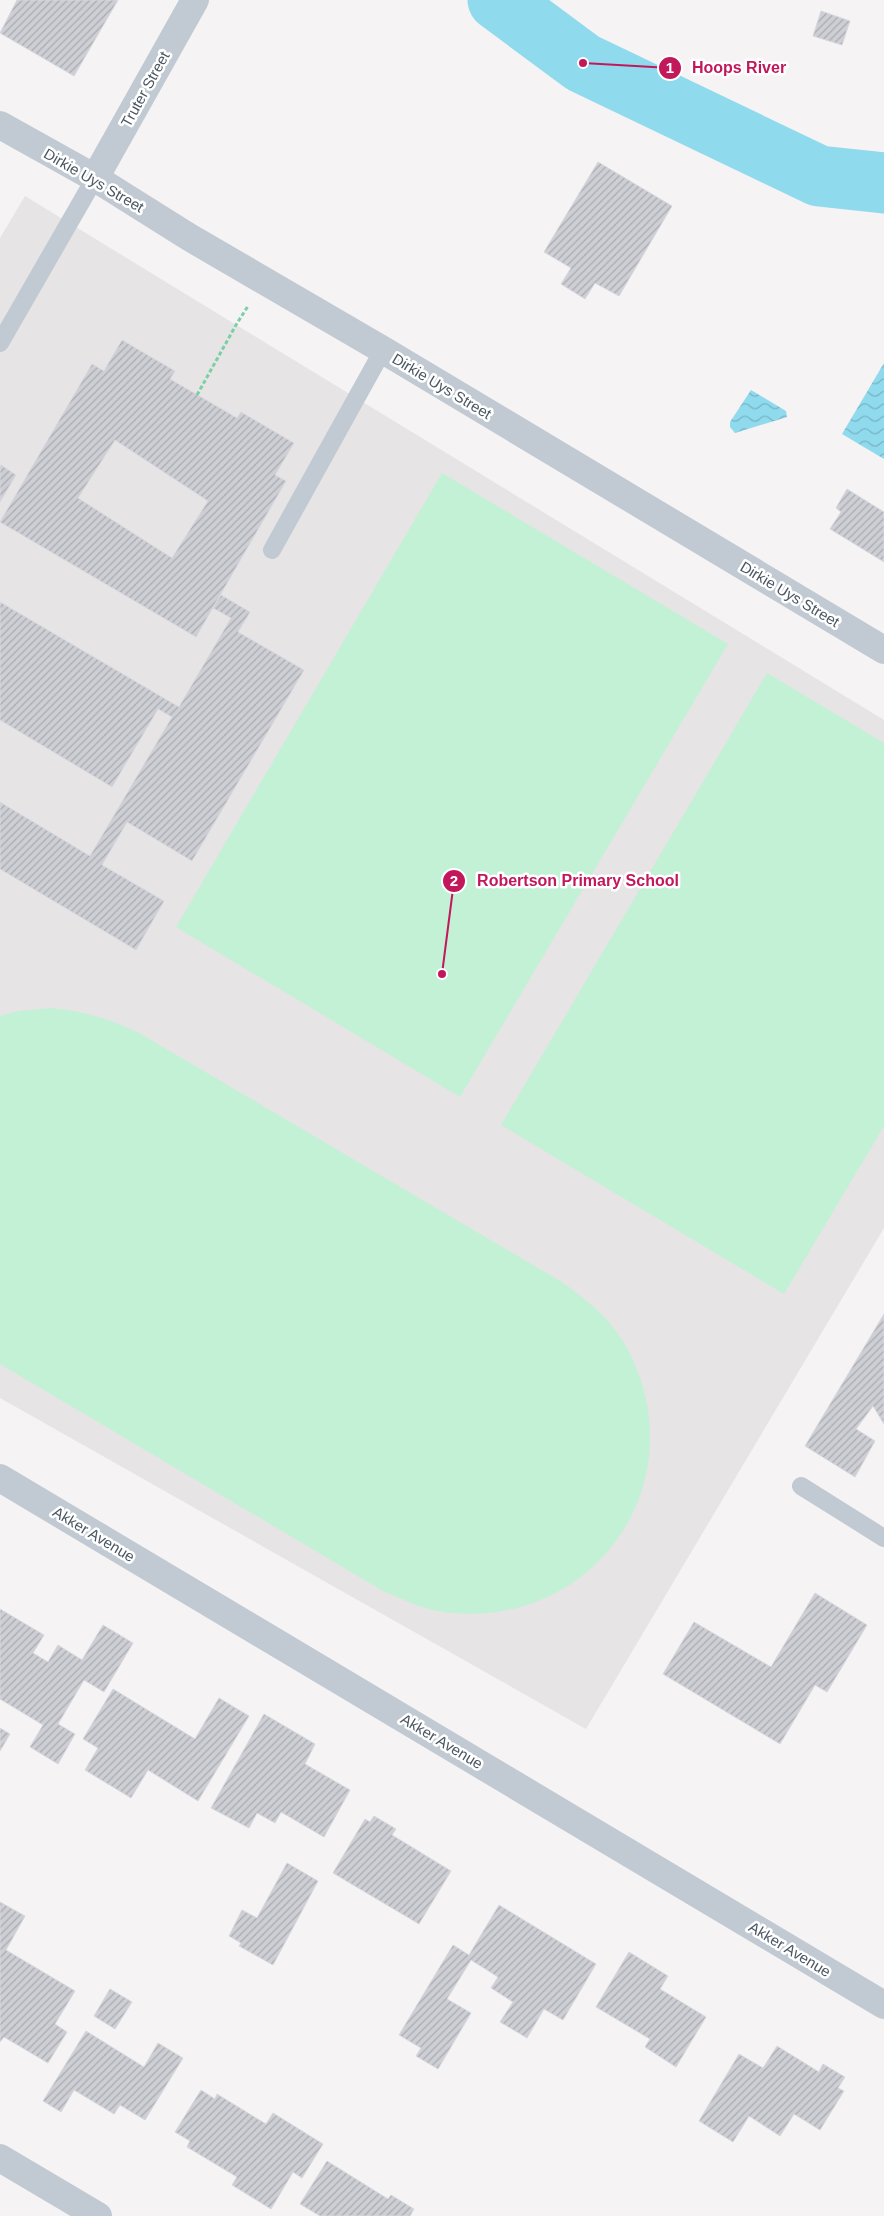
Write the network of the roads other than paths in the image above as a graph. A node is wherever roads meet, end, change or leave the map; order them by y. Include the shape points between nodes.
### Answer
1 (195, 0) edge
2 (0, 125) edge
3 (95, 178) junction
4 (0, 343) edge
5 (383, 350) junction
6 (272, 550) dead end
7 (884, 650) edge
8 (0, 1478) edge
9 (801, 1486) dead end
10 (884, 1538) edge
11 (884, 2005) edge
12 (0, 2158) edge
13 (98, 2216) edge

1 - 3 street, Truter Street
2 - 3 street, Dirkie Uys Street
3 - 4 lane
3 - 5 street, Dirkie Uys Street
5 - 6 lane
5 - 7 street, Dirkie Uys Street
8 - 11 street, Akker Avenue
9 - 10 lane
12 - 13 street

